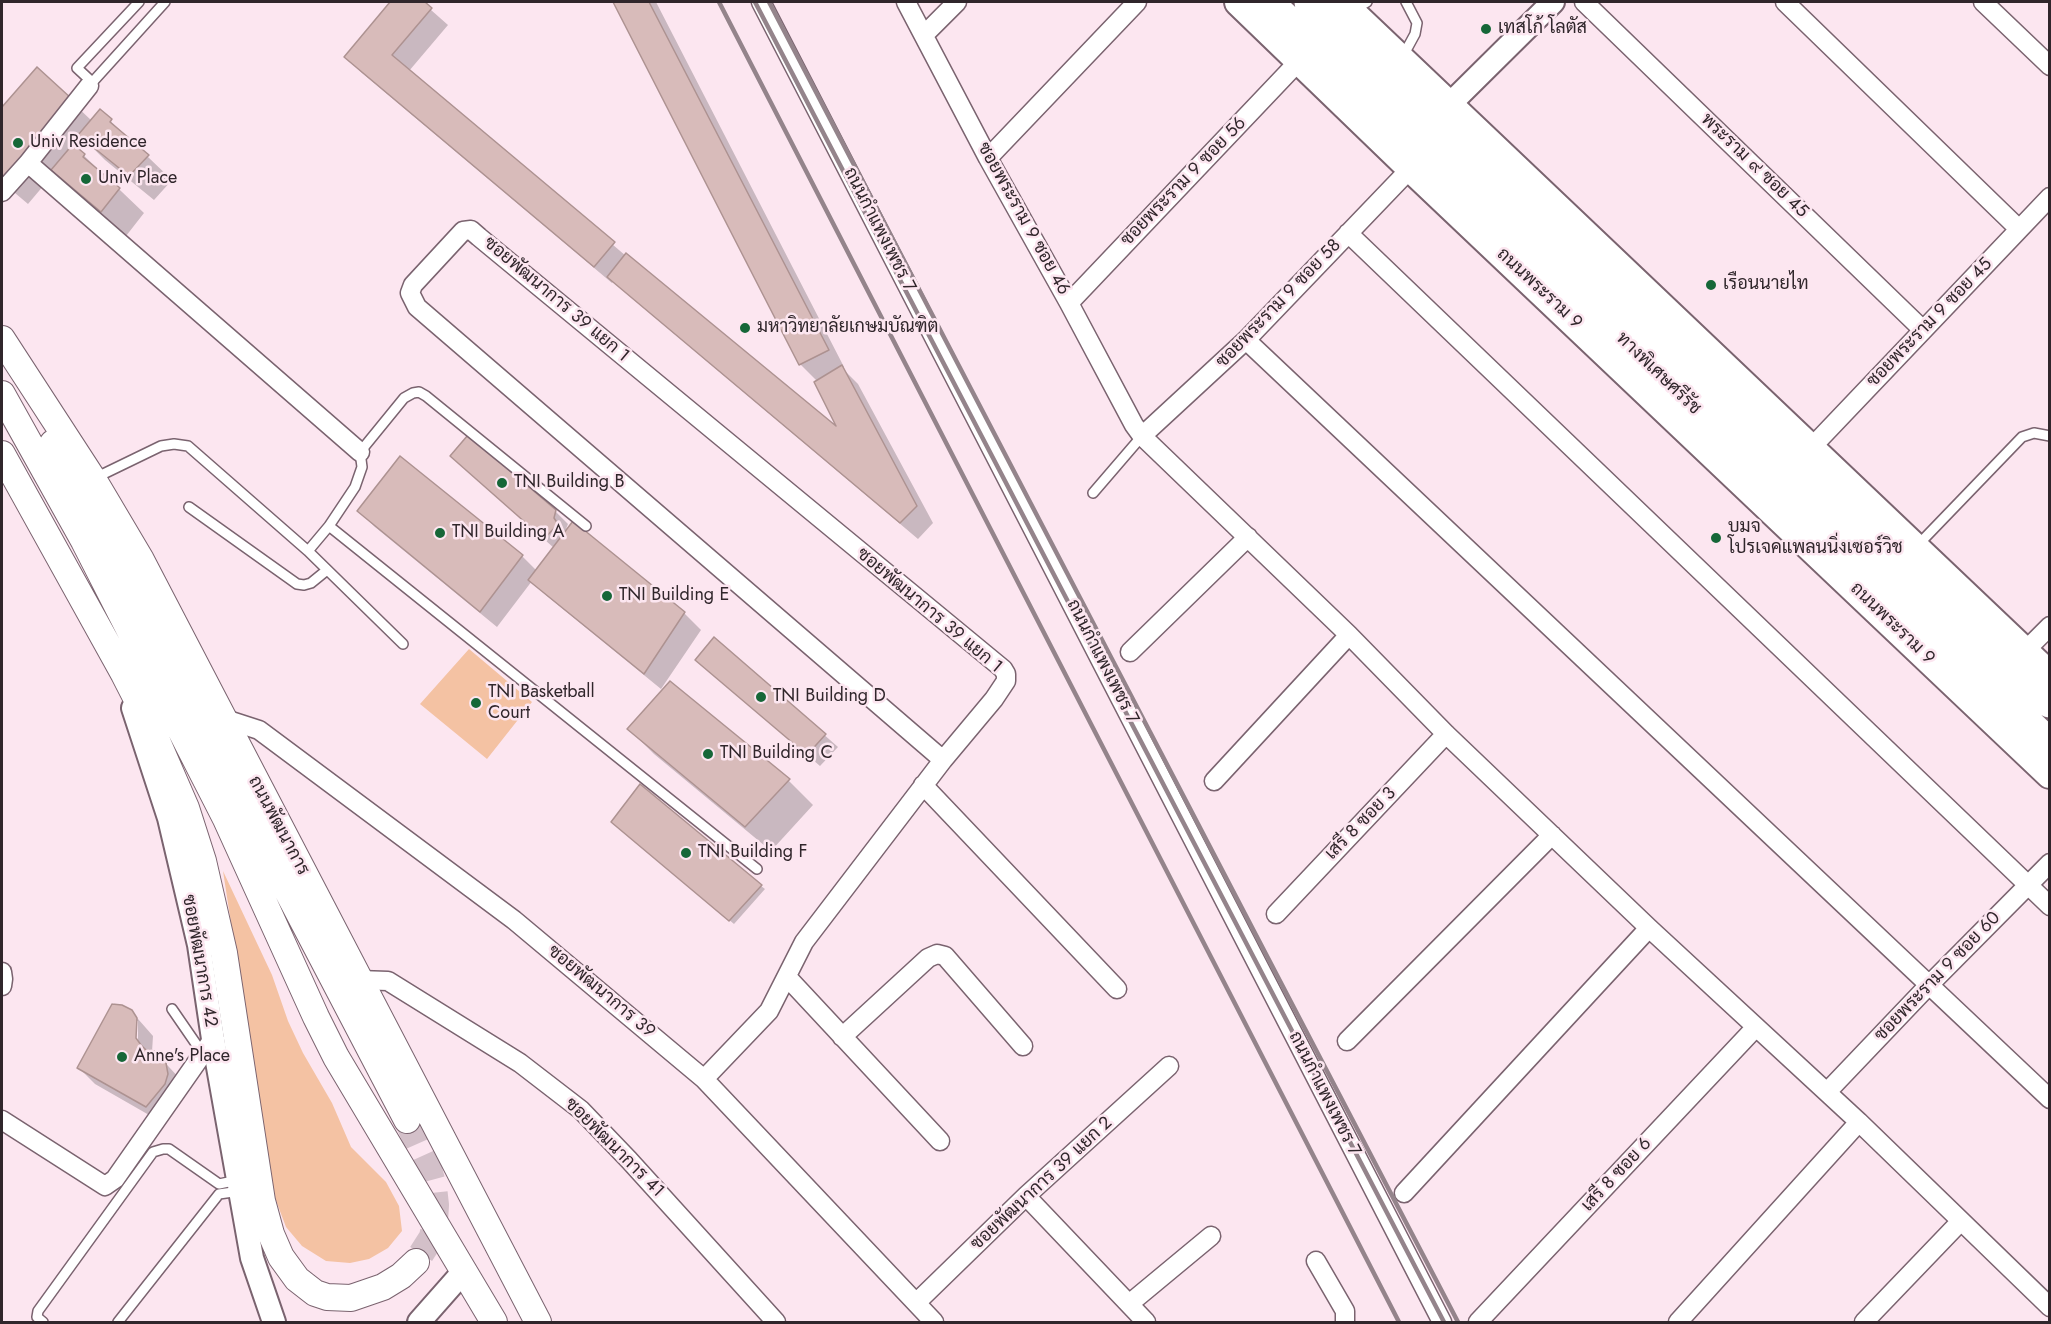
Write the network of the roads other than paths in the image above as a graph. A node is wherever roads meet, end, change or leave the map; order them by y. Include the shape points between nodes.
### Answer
1 (139, 2) edge
2 (165, 2) edge
3 (761, 2) edge
4 (906, 2) edge
5 (957, 2) edge
6 (1137, 2) edge
7 (1239, 2) edge
8 (1266, 2) edge
9 (1311, 2) edge
10 (1406, 2) edge
11 (1553, 2) edge
12 (1584, 2) edge
13 (1785, 2) edge
14 (1983, 2) edge
15 (1353, 5) edge
16 (924, 35) junction
17 (1401, 59) junction
18 (1299, 61) junction
19 (2049, 66) edge
20 (91, 84) junction
21 (1449, 105) junction
22 (988, 158) junction
23 (28, 163) junction
24 (1411, 168) junction
25 (2, 192) edge
26 (2049, 197) edge
27 (2019, 230) junction
28 (1348, 233) junction
29 (1069, 303) junction
30 (1923, 330) junction
31 (2, 339) edge
32 (1246, 340) junction
33 (24, 374) junction
34 (2, 394) edge
35 (1142, 436) junction
36 (2049, 436) edge
37 (1810, 449) junction
38 (360, 452) junction
39 (2, 454) edge
40 (93, 479) junction
41 (1093, 493) dead end
42 (189, 507) dead end
43 (329, 526) junction
44 (586, 526) dead end
45 (1248, 537) junction
46 (1915, 548) junction
47 (308, 551) junction
48 (327, 570) junction
49 (2049, 626) edge
50 (1348, 635) junction
51 (403, 644) dead end
52 (1130, 652) dead end
53 (2024, 652) junction
54 (124, 674) junction
55 (2049, 676) edge
56 (2049, 701) edge
57 (222, 718) junction
58 (1446, 734) junction
59 (2049, 746) edge
60 (943, 760) junction
61 (2049, 774) edge
62 (1214, 781) dead end
63 (923, 785) junction
64 (1552, 835) junction
65 (2049, 863) edge
66 (757, 868) dead end
67 (2027, 885) junction
68 (2049, 906) edge
69 (1276, 914) dead end
70 (1649, 928) junction
71 (2, 972) edge
72 (788, 977) junction
73 (359, 980) junction
74 (1929, 985) junction
75 (2, 986) edge
76 (1117, 989) dead end
77 (172, 1009) dead end
78 (1756, 1027) junction
79 (842, 1037) junction
80 (1347, 1041) dead end
81 (1023, 1046) dead end
82 (208, 1047) junction
83 (1169, 1066) dead end
84 (704, 1079) junction
85 (1827, 1092) junction
86 (2049, 1099) edge
87 (2, 1120) edge
88 (407, 1120) tunnel mouth
89 (1859, 1122) junction
90 (940, 1141) dead end
91 (215, 1182) junction
92 (232, 1188) junction
93 (1404, 1193) dead end
94 (1026, 1196) junction
95 (1960, 1222) junction
96 (1212, 1236) dead end
97 (1316, 1261) dead end
98 (416, 1262) tunnel mouth
99 (464, 1271) junction
100 (916, 1303) junction
101 (1129, 1304) junction
102 (2049, 1307) edge
103 (43, 1323) edge
104 (118, 1323) edge
105 (274, 1323) edge
106 (418, 1323) edge
107 (494, 1323) edge
108 (538, 1323) edge
109 (776, 1323) edge
110 (934, 1323) edge
111 (1146, 1323) edge
112 (1345, 1323) edge
113 (1442, 1323) edge
114 (1478, 1323) edge
115 (1678, 1323) edge
116 (1864, 1323) edge

1 - 20 lane via 77,69
2 - 20 lane
3 - 113 street, ถนนกำแพงเพชร 7
4 - 16 street, ซอยพระราม 9 ซอย 46
5 - 16 street
6 - 22 street
7 - 18 main road, ถนนพระราม 9
8 - 59 highway, ทางพิเศษศรีรัช
9 - 56 highway, ทางพิเศษศรีรัช
10 - 17 lane via 1417,23
11 - 21 street
12 - 30 street, พระราม ๙ ซอย 45
13 - 27 street
14 - 19 street
15 - 17 main road
16 - 22 street, ซอยพระราม 9 ซอย 46
17 - 21 main road
18 - 24 main road, ถนนพระราม 9
18 - 29 street, ซอยพระราม 9 ซอย 56
20 - 23 street
21 - 37 main road
22 - 29 street, ซอยพระราม 9 ซอย 46
23 - 25 street
23 - 38 street
24 - 28 street, ซอยพระราม 9 ซอย 58
24 - 61 main road, ถนนพระราม 9
26 - 27 street, ซอยพระราม 9 ซอย 45
27 - 30 street, ซอยพระราม 9 ซอย 45
28 - 32 street, ซอยพระราม 9 ซอย 58
28 - 67 street
29 - 35 street, ซอยพระราม 9 ซอย 46
30 - 37 street, ซอยพระราม 9 ซอย 45
31 - 33 main road, ถนนพัฒนาการ
32 - 35 street, ซอยพระราม 9 ซอย 58
32 - 74 street
33 - 40 main road, ถนนพัฒนาการ
33 - 88 main road via 54,446
34 - 99 main road via 84,541 226,819 336,1057
35 - 41 lane
35 - 45 street, ซอยพระราม 9 ซอย 46
36 - 46 lane via 2034,433 2022,437
37 - 46 main road
38 - 43 lane via 362,467 355,487
38 - 44 lane via 404,398 419,392
39 - 54 main road
40 - 47 lane via 161,446 188,446
40 - 57 main road, ถนนพัฒนาการ via 141,560
42 - 48 lane via 290,581 311,583
43 - 47 lane
43 - 66 lane
45 - 50 street, ซอยพระราม 9 ซอย 46
45 - 52 street
46 - 53 main road
47 - 48 lane
48 - 51 lane
49 - 53 street
50 - 58 street, ซอยพระราม 9 ซอย 46
50 - 62 street
53 - 55 main road
54 - 82 street, ซอยพัฒนาการ 42 via 169,818 199,945
54 - 98 main road via 172,774 203,861 224,953 262,1201 281,1257 297,1279 315,1293 351,1298 383,1287
57 - 73 main road, ถนนพัฒนาการ
57 - 84 street, ซอยพัฒนาการ 39 via 259,730 514,920
58 - 64 street, ซอยพระราม 9 ซอย 46
58 - 69 street, เสรี 8 ซอย 3
60 - 60 street, ซอยพัฒนาการ 39 แยก 1 via 417,307 410,293 413,285 463,231 471,230 1003,669 1006,681
60 - 63 street, ซอยพัฒนาการ 39 แยก 1
63 - 72 street, ซอยพัฒนาการ 39 แยก 1 via 804,942
63 - 76 street
64 - 70 street, ซอยพระราม 9 ซอย 46
64 - 80 street
65 - 67 street, ซอยพระราม 9 ซอย 60
67 - 68 street
67 - 74 street, ซอยพระราม 9 ซอย 60
70 - 78 street, ซอยพระราม 9 ซอย 46
70 - 93 street
71 - 75 street
72 - 79 street
72 - 84 street, ซอยพัฒนาการ 39 แยก 1 via 769,1011
73 - 108 main road, ถนนพัฒนาการ
73 - 109 street, ซอยพัฒนาการ 41 via 388,981 520,1063 581,1110
74 - 85 street, ซอยพระราม 9 ซอย 60
74 - 86 street
77 - 82 lane
78 - 85 street, ซอยพระราม 9 ซอย 46
78 - 114 street, เสรี 8 ซอย 6
79 - 81 street via 937,954 945,956
79 - 90 street
82 - 87 street via 115,1179 105,1186
82 - 92 street, ซอยพัฒนาการ 42
83 - 94 street, ซอยพัฒนาการ 39 แยก 2
84 - 100 street, ซอยพัฒนาการ 39
85 - 89 street, ซอยพระราม 9 ซอย 46
89 - 95 street, ซอยพระราม 9 ซอย 46
89 - 115 street
91 - 92 lane
91 - 92 lane
91 - 103 lane via 169,1149 150,1154 38,1311 37,1317
92 - 104 lane
92 - 105 street, ซอยพัฒนาการ 42
94 - 100 street, ซอยพัฒนาการ 39 แยก 2
94 - 101 street
95 - 102 street, ซอยพระราม 9 ซอย 46
95 - 116 street
96 - 101 street
97 - 112 street via 1345,1311
99 - 106 street
99 - 107 main road
100 - 110 street, ซอยพัฒนาการ 39
101 - 111 street

